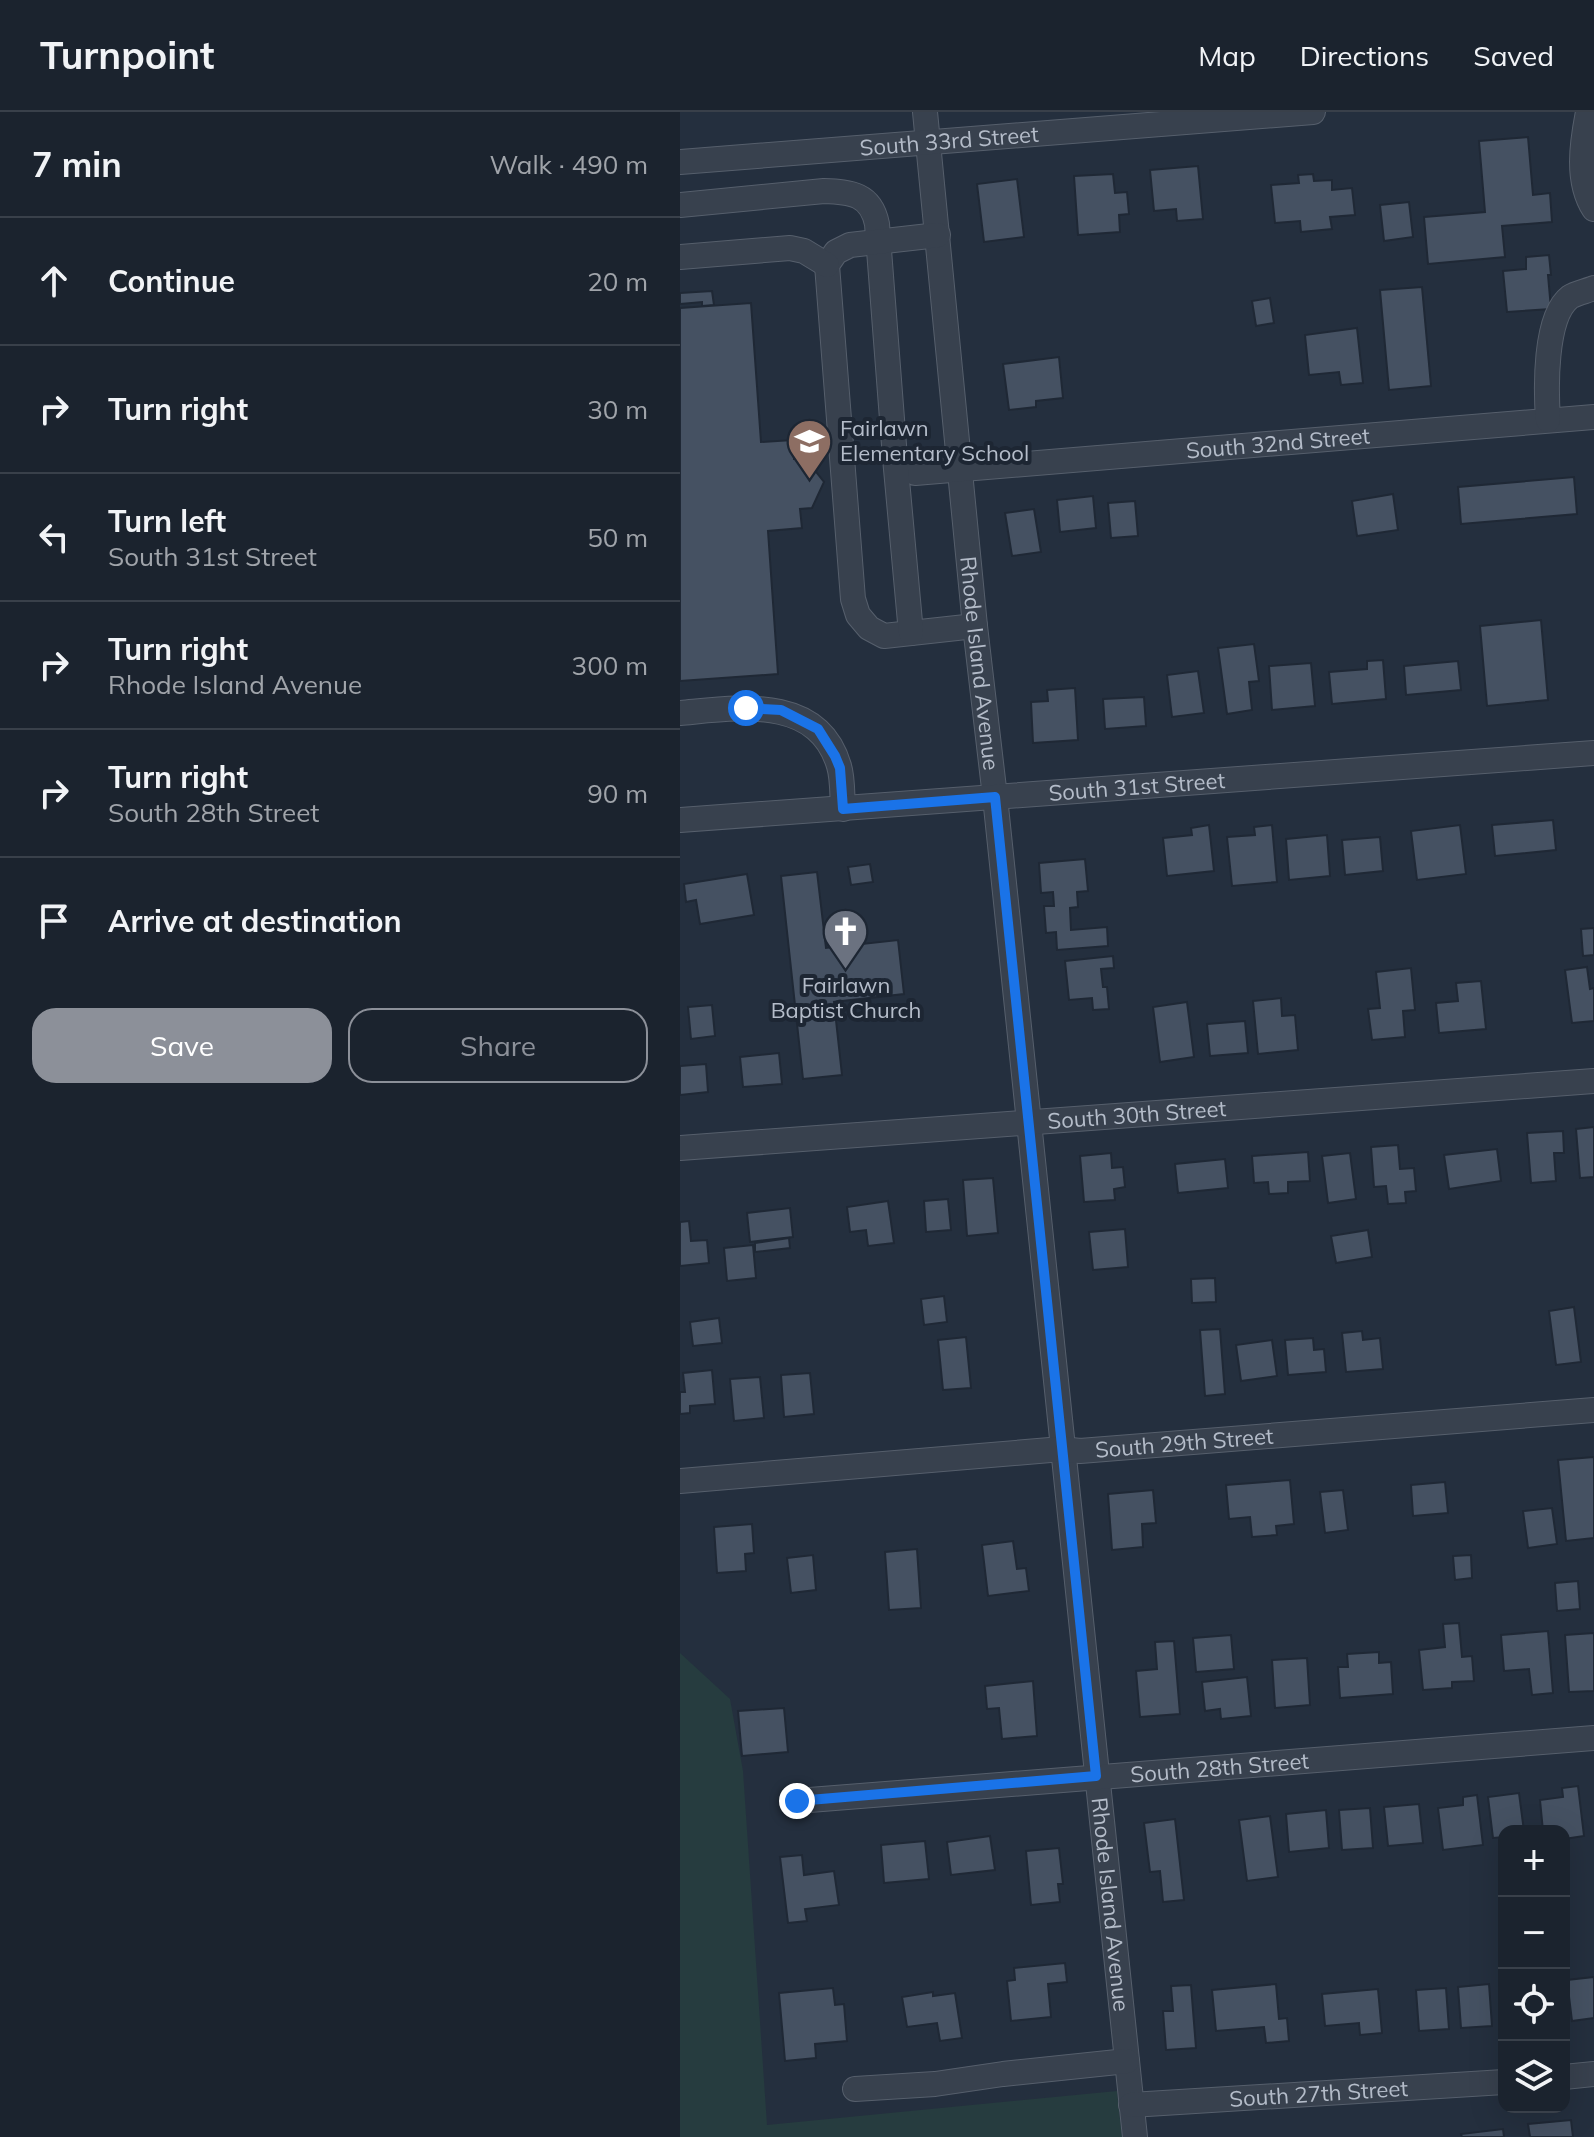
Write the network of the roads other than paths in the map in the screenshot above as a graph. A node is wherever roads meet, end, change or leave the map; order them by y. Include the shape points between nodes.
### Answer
1 (925, 112) edge
2 (1313, 112) edge
3 (1588, 112) edge
4 (928, 143) junction
5 (842, 149) junction
6 (680, 162) edge
7 (845, 192) junction
8 (680, 205) edge
9 (1594, 209) edge
10 (938, 235) junction
11 (877, 241) junction
12 (680, 257) edge
13 (827, 265) junction
14 (1594, 288) edge
15 (1594, 417) edge
16 (1548, 420) junction
17 (895, 458) junction
18 (960, 469) junction
19 (975, 626) junction
20 (911, 633) junction
21 (680, 713) edge
22 (1594, 753) edge
23 (995, 797) junction
24 (843, 809) junction
25 (680, 820) edge
26 (1594, 1081) edge
27 (1028, 1123) junction
28 (680, 1148) edge
29 (1594, 1410) edge
30 (1062, 1449) junction
31 (680, 1481) edge
32 (1594, 1738) edge
33 (1096, 1776) junction
34 (797, 1801) dead end
35 (1127, 2061) junction
36 (1594, 2074) edge
37 (1570, 2076) edge
38 (1498, 2082) edge
39 (855, 2089) dead end
40 (1131, 2105) junction
41 (1135, 2137) edge

1 - 4 street, Rhode Island Avenue
2 - 4 street, South 33rd Street
3 - 9 street via 1581,148
4 - 5 street, South 33rd Street
4 - 10 street, Rhode Island Avenue
5 - 6 street, South 33rd Street
5 - 7 street
7 - 8 street
7 - 11 street via 869,204
10 - 11 street
10 - 18 street, Rhode Island Avenue
11 - 13 street via 843,248
11 - 17 street
12 - 13 street via 790,248
13 - 20 street via 853,599 869,628 884,636
14 - 16 street via 1570,297 1555,317 1546,375
15 - 16 street, South 32nd Street
16 - 18 street, South 32nd Street
17 - 18 street, South 32nd Street via 915,473
17 - 20 street
18 - 19 street, Rhode Island Avenue
19 - 20 street
19 - 23 street, Rhode Island Avenue
21 - 24 street via 781,710 818,729 840,768
22 - 23 street, South 31st Street
23 - 24 street, South 31st Street
23 - 27 street, Rhode Island Avenue
24 - 25 street, South 31st Street
26 - 27 street, South 30th Street
27 - 28 street, South 30th Street
27 - 30 street, Rhode Island Avenue
29 - 30 street, South 29th Street
30 - 31 street, South 29th Street
30 - 33 street, Rhode Island Avenue
32 - 33 street, South 28th Street
33 - 34 street, South 28th Street
33 - 35 street, Rhode Island Avenue
35 - 39 street
35 - 40 street, Rhode Island Avenue
36 - 37 street
38 - 40 street, South 27th Street
40 - 41 street, Rhode Island Avenue

